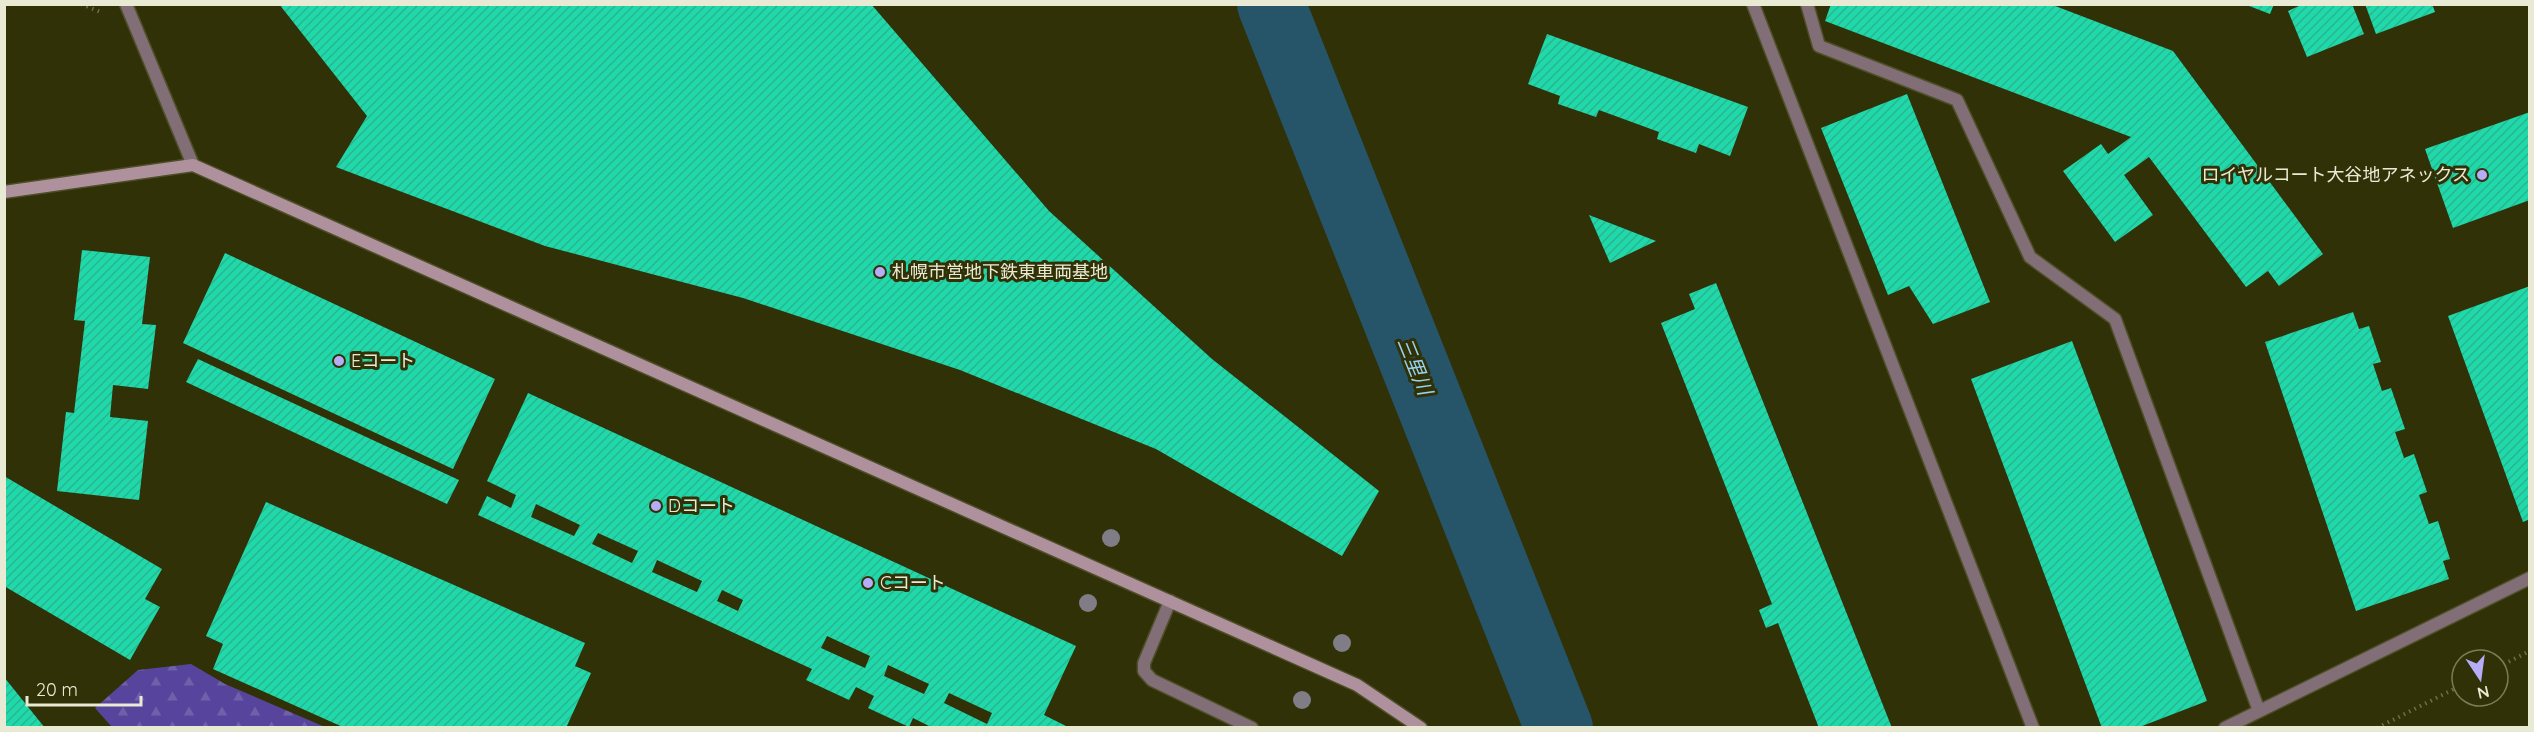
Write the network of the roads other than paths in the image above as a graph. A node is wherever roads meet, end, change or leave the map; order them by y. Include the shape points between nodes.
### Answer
1 (126, 4) edge
2 (1753, 4) edge
3 (1807, 4) edge
4 (193, 165) junction
5 (4, 192) edge
6 (2529, 578) edge
7 (1170, 601) junction
8 (2259, 711) junction
9 (1252, 728) edge
10 (1421, 728) edge
11 (2033, 728) edge
12 (2225, 728) edge

1 - 4 street
2 - 11 street
3 - 8 street via 1820,46 1957,100 2030,257 2115,319
4 - 5 street
4 - 7 street
6 - 8 street
7 - 9 street via 1144,671 1152,680
7 - 10 street via 1357,685
8 - 12 street

